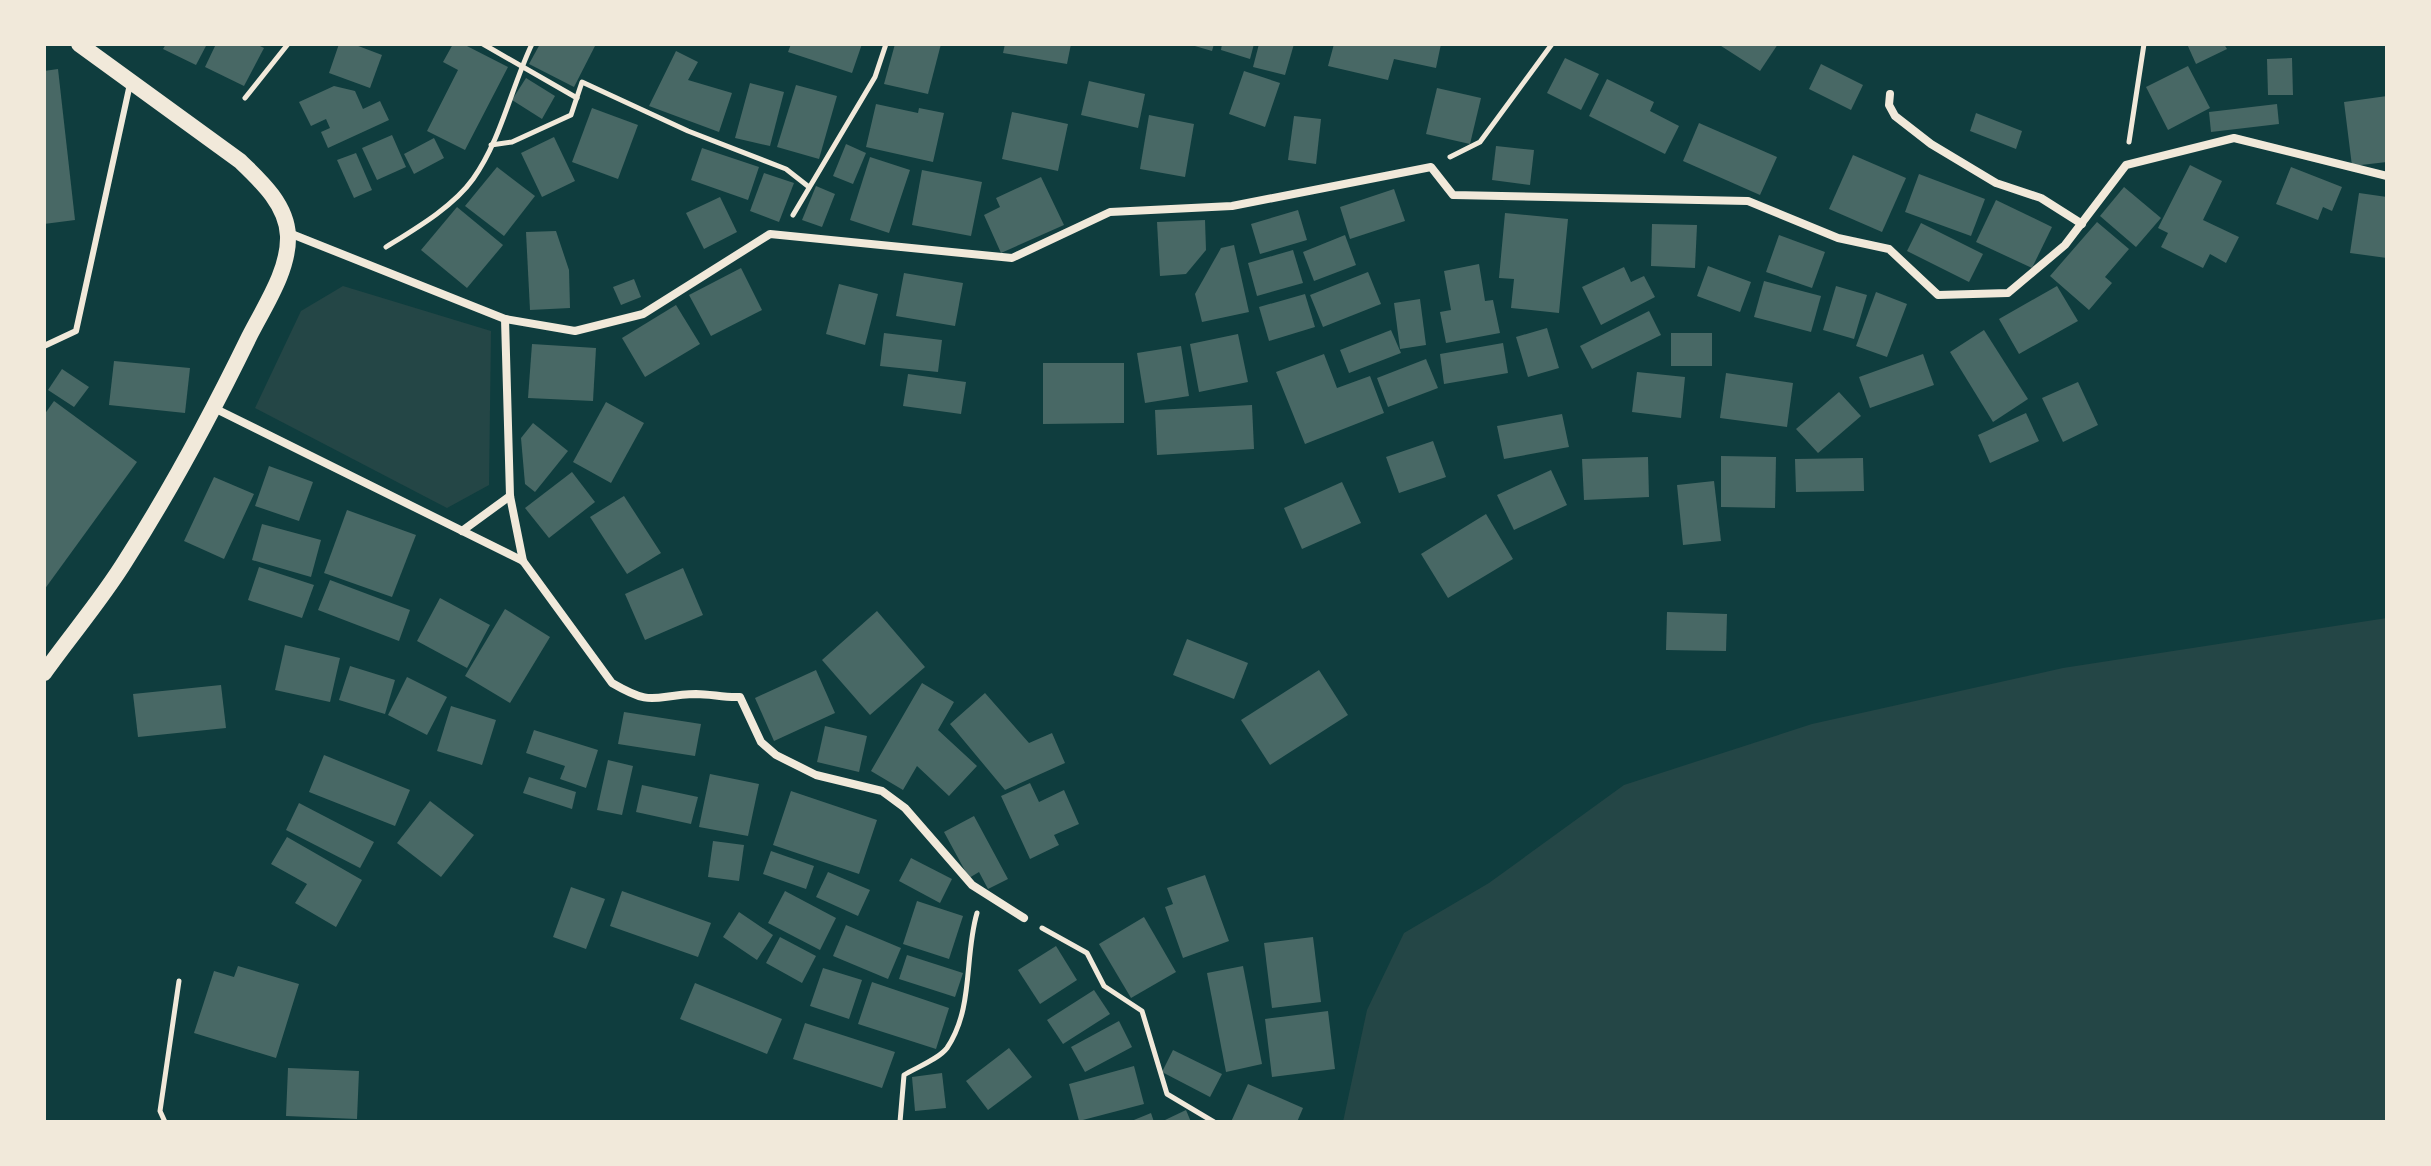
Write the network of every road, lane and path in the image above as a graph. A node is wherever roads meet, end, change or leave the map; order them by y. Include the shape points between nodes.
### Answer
1 (79, 44) edge
2 (288, 44) edge
3 (483, 44) edge
4 (532, 44) edge
5 (886, 44) edge
6 (1552, 44) edge
7 (2144, 44) edge
8 (521, 67) junction
9 (130, 82) junction
10 (1890, 94) dead end
11 (245, 98) dead end
12 (577, 98) junction
13 (491, 145) junction
14 (2126, 165) junction
15 (1431, 167) junction
16 (2387, 176) edge
17 (809, 187) junction
18 (2082, 224) junction
19 (288, 232) junction
20 (784, 236) junction
21 (368, 264) junction
22 (505, 319) junction
23 (44, 346) edge
24 (214, 408) junction
25 (510, 496) junction
26 (462, 531) junction
27 (523, 561) junction
28 (44, 673) edge
29 (983, 893) junction
30 (1024, 918) joint
31 (179, 981) dead end
32 (165, 1122) edge
33 (900, 1122) edge
34 (1214, 1122) edge

1 - 9 main road
2 - 11 path
3 - 8 path
4 - 8 path
5 - 17 path via 875,77
6 - 15 path via 1480,142
7 - 14 path
8 - 12 path
8 - 13 path
9 - 19 main road via 240,161 273,196
9 - 23 lane via 76,331
10 - 18 street via 1895,116 1931,144 1996,183 2041,198
12 - 13 path via 571,115 551,127
12 - 17 path via 582,82 786,169
13 - 21 path via 458,196
14 - 16 street via 2234,138
14 - 18 street
15 - 18 street via 1453,195 1748,201 1838,238 1889,249 1938,295 2008,293
15 - 20 street via 1232,206 1110,212 1012,258
17 - 20 path
19 - 21 street
19 - 24 main road via 279,277
20 - 22 street via 770,234 643,314 575,331
21 - 22 street
22 - 25 street
24 - 26 street
24 - 28 main road via 126,561
25 - 26 street
25 - 27 street
26 - 27 street
27 - 29 street via 612,683 649,701 696,694 740,697 761,742 776,755 816,775 882,791 905,808 956,870
29 - 30 street
29 - 33 path via 971,944 970,987 946,1050 904,1075
30 - 34 path via 1087,953 1104,986 1142,1011 1167,1094
31 - 32 path via 160,1111

